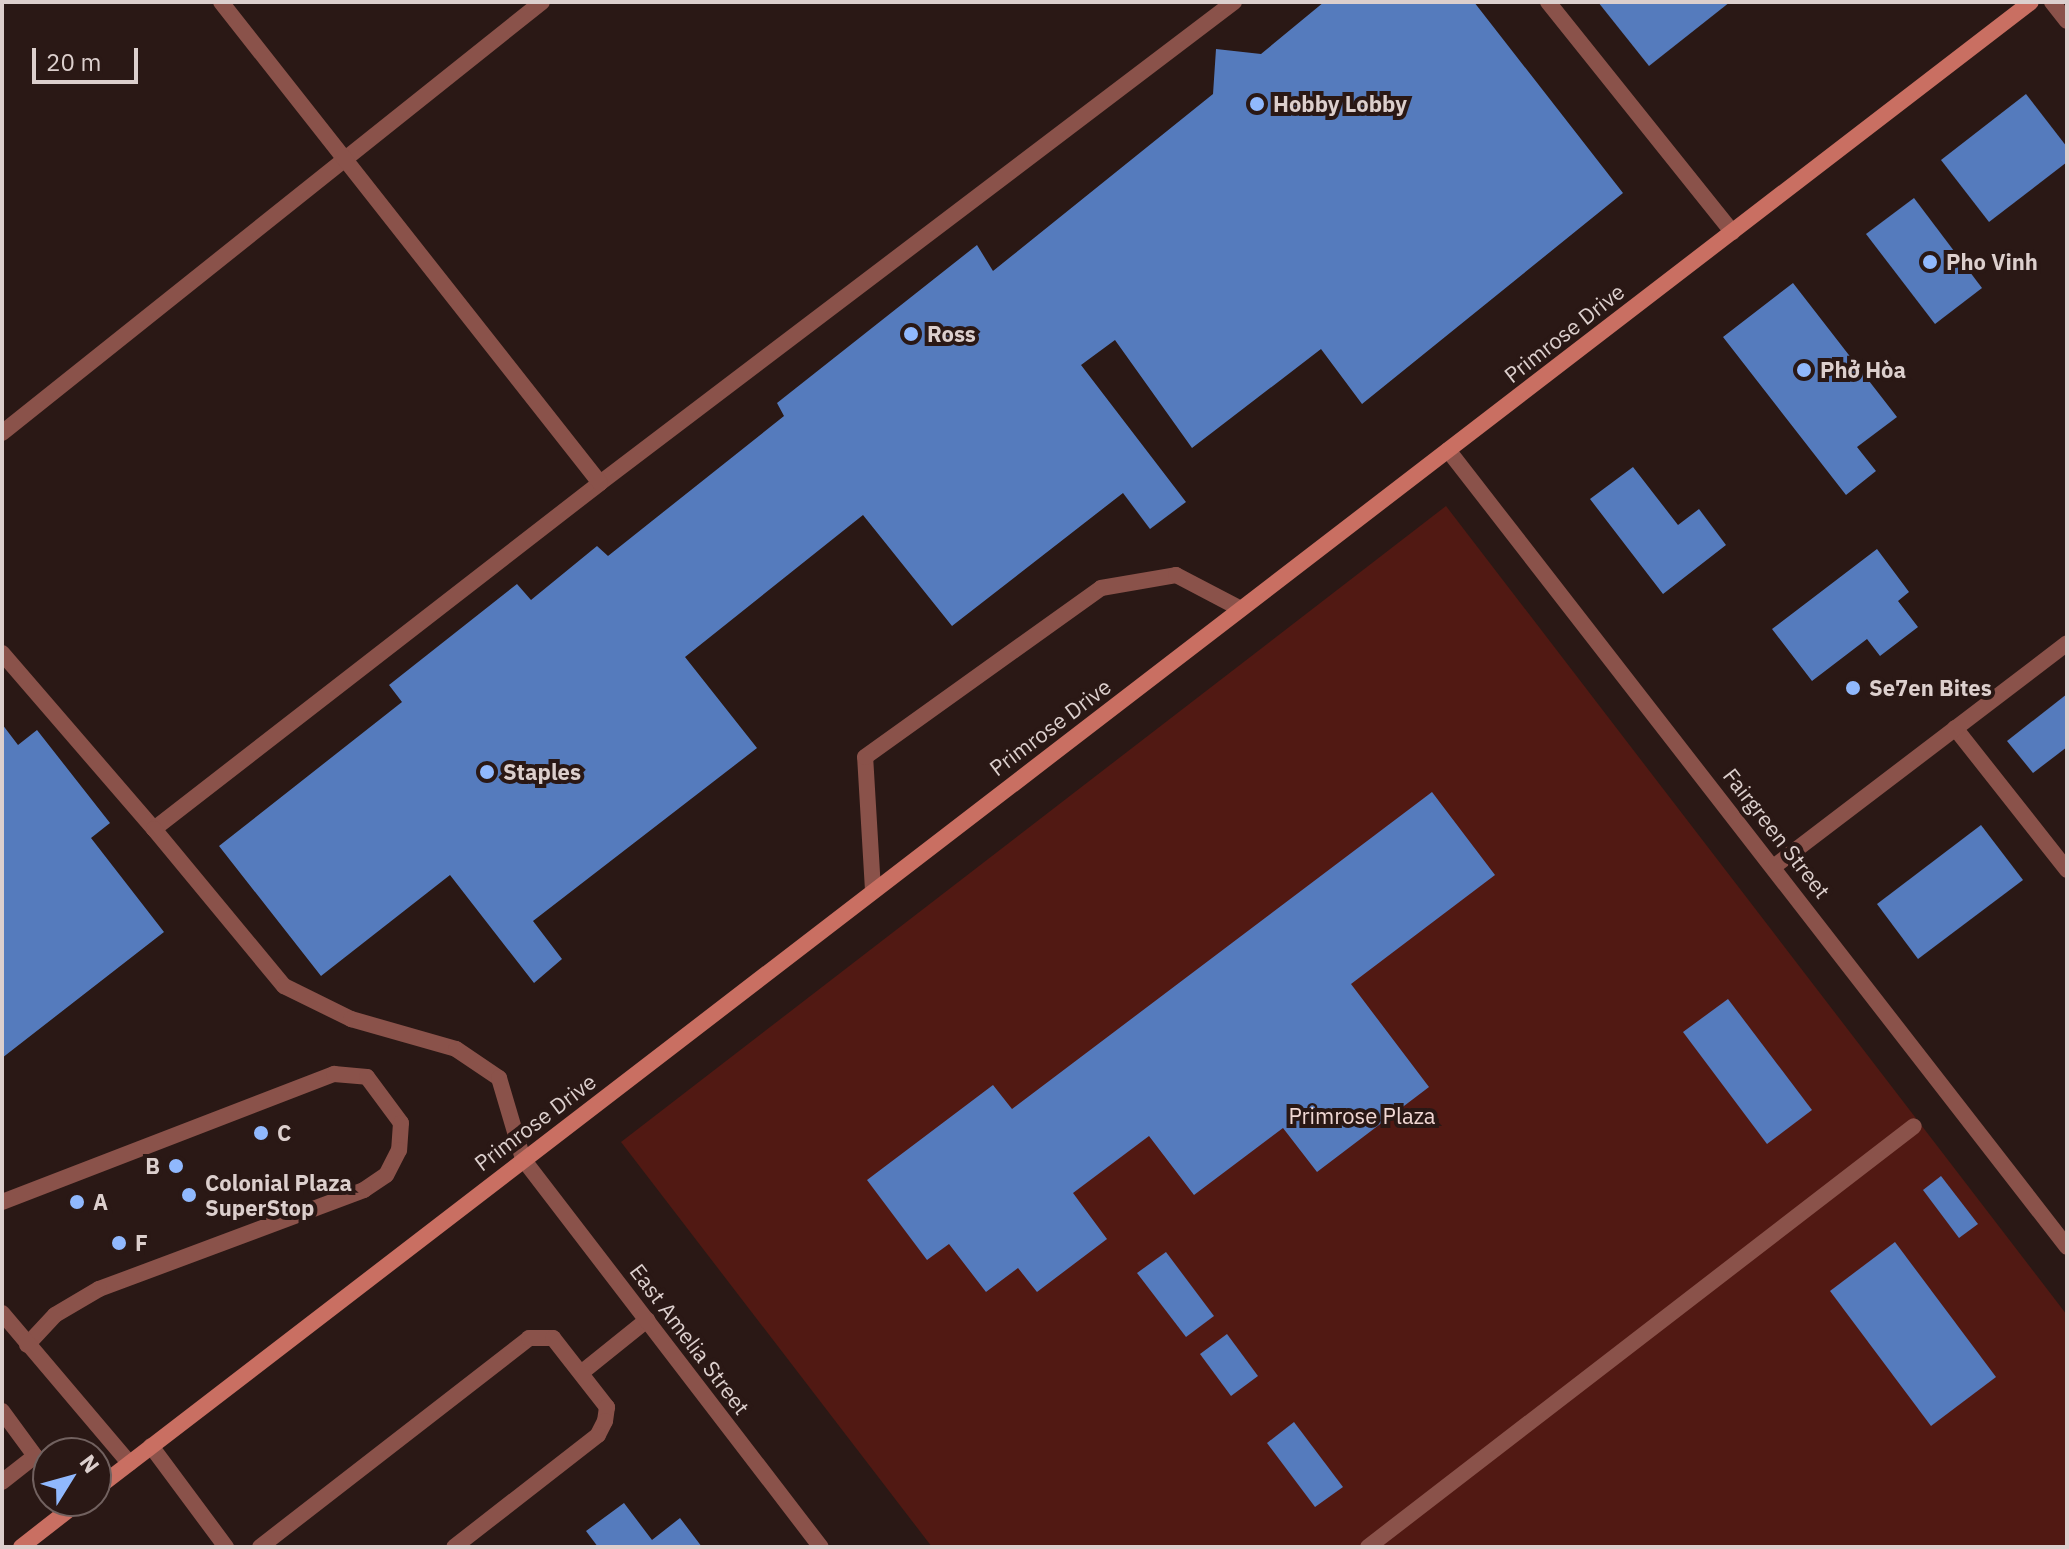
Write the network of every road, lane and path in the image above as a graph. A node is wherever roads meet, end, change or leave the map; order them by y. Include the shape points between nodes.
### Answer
1 (221, 2) edge
2 (542, 2) edge
3 (1234, 2) edge
4 (1548, 2) edge
5 (2031, 2) edge
6 (2052, 2) edge
7 (2067, 21) edge
8 (341, 160) junction
9 (1732, 232) junction
10 (2, 433) edge
11 (1448, 450) junction
12 (600, 483) junction
13 (1241, 609) junction
14 (2067, 643) edge
15 (2, 653) edge
16 (1955, 728) junction
17 (154, 829) junction
18 (1776, 865) junction
19 (2067, 870) edge
20 (873, 890) junction
21 (1914, 1126) dead end
22 (523, 1159) junction
23 (2, 1202) edge
24 (2067, 1247) edge
25 (2, 1313) edge
26 (647, 1320) junction
27 (27, 1345) junction
28 (581, 1373) junction
29 (2, 1411) edge
30 (151, 1446) junction
31 (32, 1448) edge
32 (129, 1463) junction
33 (32, 1466) edge
34 (112, 1476) edge
35 (2, 1482) edge
36 (59, 1517) edge
37 (21, 1547) edge
38 (226, 1547) edge
39 (260, 1547) edge
40 (454, 1547) edge
41 (821, 1547) edge
42 (1368, 1547) edge

1 - 8 street
2 - 8 street
3 - 12 street
4 - 9 street
5 - 9 street, Primrose Drive
6 - 7 street
8 - 10 street
8 - 12 street
9 - 11 street, Primrose Drive
11 - 13 street, Primrose Drive
11 - 18 street, Fairgreen Street
12 - 17 street
13 - 20 street, Primrose Drive
13 - 20 street via 1176,575 1101,588 865,757
14 - 16 street
15 - 17 street
16 - 18 street
16 - 19 street
17 - 22 street via 284,986 351,1019 456,1049 499,1078
18 - 24 street, Fairgreen Street
20 - 22 street, Primrose Drive
21 - 42 street
22 - 26 street, East Amelia Street
22 - 30 street, Primrose Drive
23 - 27 street via 334,1074 367,1077 401,1123 399,1150 386,1175 364,1190 99,1289 55,1315
25 - 27 street
26 - 28 street
26 - 41 street, East Amelia Street
27 - 32 street via 87,1405
28 - 39 street via 553,1338 529,1338
28 - 40 street via 607,1407 598,1435
29 - 31 street
30 - 32 street, Primrose Drive
30 - 38 street
32 - 34 street, Primrose Drive
33 - 35 street
36 - 37 street

